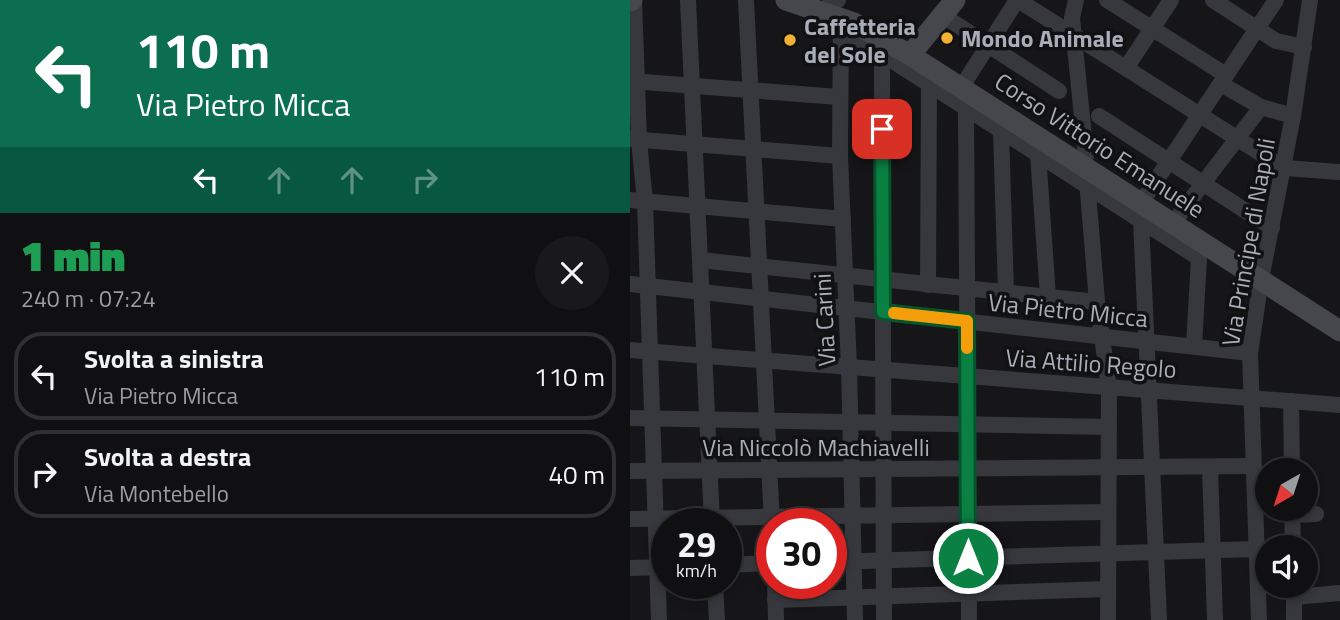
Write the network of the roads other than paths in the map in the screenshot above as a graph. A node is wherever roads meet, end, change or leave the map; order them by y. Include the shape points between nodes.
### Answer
1 (632, 0) edge
2 (688, 0) edge
3 (746, 0) edge
4 (786, 0) edge
5 (1017, 0) edge
6 (1076, 0) edge
7 (1107, 0) edge
8 (1171, 0) edge
9 (1213, 0) edge
10 (1276, 0) edge
11 (1310, 0) edge
12 (948, 8) edge
13 (835, 15) edge
14 (1152, 28) junction
15 (1257, 29) junction
16 (1074, 35) junction
17 (988, 45) junction
18 (1304, 47) junction
19 (882, 54) junction
20 (910, 55) junction
21 (1126, 68) junction
22 (1223, 79) junction
23 (634, 81) edge
24 (929, 84) junction
25 (692, 85) junction
26 (751, 90) junction
27 (1059, 90) dead end
28 (839, 97) junction
29 (964, 98) junction
30 (1261, 107) junction
31 (1200, 115) junction
32 (1099, 116) dead end
33 (1293, 116) junction
34 (1001, 130) junction
35 (1237, 139) junction
36 (634, 140) edge
37 (695, 144) junction
38 (754, 149) junction
39 (1038, 154) junction
40 (840, 156) junction
41 (1086, 156) dead end
42 (1169, 161) junction
43 (1284, 168) junction
44 (1340, 172) edge
45 (1088, 181) junction
46 (1203, 183) junction
47 (637, 201) edge
48 (698, 206) junction
49 (757, 211) junction
50 (1141, 211) junction
51 (843, 219) junction
52 (1173, 223) junction
53 (1272, 228) junction
54 (700, 260) junction
55 (759, 267) junction
56 (845, 276) junction
57 (1261, 279) junction
58 (883, 280) junction
59 (630, 284) edge
60 (928, 285) junction
61 (648, 286) junction
62 (967, 289) junction
63 (702, 292) junction
64 (1006, 293) junction
65 (1048, 297) junction
66 (761, 299) junction
67 (1097, 302) junction
68 (845, 308) junction
69 (883, 312) junction
70 (967, 321) junction
71 (1340, 331) edge
72 (1102, 336) junction
73 (1146, 341) junction
74 (1194, 346) junction
75 (630, 350) edge
76 (650, 352) junction
77 (1250, 353) junction
78 (705, 356) junction
79 (764, 360) junction
80 (849, 367) junction
81 (883, 370) junction
82 (968, 376) junction
83 (1109, 387) junction
84 (1149, 390) junction
85 (1251, 398) junction
86 (1292, 401) junction
87 (1340, 405) edge
88 (630, 418) edge
89 (652, 418) junction
90 (708, 419) junction
91 (767, 421) junction
92 (851, 422) junction
93 (883, 423) junction
94 (968, 424) junction
95 (1109, 427) junction
96 (1292, 458) edge
97 (1253, 466) junction
98 (1152, 467) junction
99 (1210, 467) junction
100 (968, 468) junction
101 (1108, 468) junction
102 (852, 469) junction
103 (883, 469) junction
104 (654, 470) junction
105 (710, 470) junction
106 (769, 470) junction
107 (630, 471) edge
108 (655, 508) edge
109 (712, 508) edge
110 (771, 508) edge
111 (1108, 512) junction
112 (968, 514) junction
113 (884, 515) junction
114 (847, 516) edge
115 (853, 516) junction
116 (651, 518) edge
117 (630, 519) edge
118 (1255, 535) edge
119 (1255, 549) edge
120 (1212, 551) junction
121 (1156, 552) junction
122 (1108, 554) junction
123 (968, 558) junction
124 (884, 560) junction
125 (847, 561) edge
126 (854, 561) junction
127 (651, 567) edge
128 (630, 568) edge
129 (1108, 589) junction
130 (1318, 593) edge
131 (1340, 593) edge
132 (969, 594) junction
133 (855, 597) junction
134 (884, 597) junction
135 (1258, 598) edge
136 (1294, 598) edge
137 (660, 599) edge
138 (716, 599) edge
139 (775, 600) joint
140 (659, 620) edge
141 (717, 620) edge
142 (776, 620) edge
143 (855, 620) edge
144 (884, 620) edge
145 (969, 620) edge
146 (1108, 620) edge
147 (1159, 620) edge
148 (1215, 620) edge
149 (1259, 620) edge
150 (1294, 620) edge

1 - 23 street
2 - 25 street
3 - 26 street
4 - 13 street, Corso Vittorio Emanuele
5 - 16 street
5 - 17 street
6 - 16 street
7 - 14 street
8 - 14 street
9 - 15 street
10 - 15 street
11 - 18 street, Via Principe di Napoli
12 - 17 street
12 - 20 street
13 - 19 street
13 - 20 street, Corso Vittorio Emanuele
13 - 28 street, Via Carini
14 - 21 street
14 - 22 street
15 - 18 street via 1276,41
15 - 22 street
16 - 21 street
16 - 41 street
17 - 27 street
17 - 29 street
18 - 33 street, Via Principe di Napoli
19 - 24 street
19 - 58 street
20 - 29 street, Corso Vittorio Emanuele
21 - 31 street
22 - 30 street
22 - 31 street
23 - 25 street
23 - 36 street
24 - 29 street
24 - 60 street
25 - 26 street
25 - 37 street
26 - 28 street
26 - 38 street
28 - 40 street, Via Carini
29 - 34 street
29 - 50 street, Corso Vittorio Emanuele
29 - 62 street
30 - 33 street
30 - 35 street
31 - 35 street
31 - 42 street
32 - 42 street
33 - 43 street, Via Principe di Napoli
34 - 39 street
34 - 64 street
35 - 43 street
35 - 46 street
36 - 37 street
36 - 47 street
37 - 38 street
37 - 48 street
38 - 40 street
38 - 49 street
39 - 45 street
39 - 65 street
40 - 51 street, Via Carini
42 - 46 street
42 - 50 street
43 - 44 street
43 - 53 street, Via Principe di Napoli
45 - 50 street
45 - 67 street
46 - 52 street
46 - 53 street
47 - 48 street
47 - 61 street
48 - 49 street
48 - 54 street
49 - 51 street
49 - 55 street
50 - 52 street, Corso Vittorio Emanuele
50 - 73 street
50 - 74 street via 1199,258
51 - 56 street, Via Carini
52 - 57 street, Corso Vittorio Emanuele
53 - 57 street, Via Principe di Napoli
54 - 55 street
54 - 63 street
55 - 56 street
55 - 66 street
56 - 58 street
56 - 68 street, Via Carini
57 - 71 street, Corso Vittorio Emanuele
57 - 77 street, Via Principe di Napoli
58 - 60 street
58 - 69 street
59 - 61 street, Via Pietro Micca
60 - 62 street
61 - 63 street, Via Pietro Micca
61 - 76 street
62 - 64 street
62 - 70 street
63 - 66 street, Via Pietro Micca
63 - 78 street
64 - 65 street
65 - 67 street
66 - 68 street, Via Pietro Micca
66 - 79 street
67 - 72 street
68 - 69 street, Via Pietro Micca
68 - 80 street, Via Carini
69 - 70 street, Via Pietro Micca
69 - 81 street
70 - 72 street, Via Pietro Micca
70 - 82 street
72 - 73 street, Via Pietro Micca
72 - 83 street
73 - 74 street, Via Pietro Micca
73 - 84 street
74 - 77 street, Via Pietro Micca
75 - 76 street, Via Attilio Regolo
76 - 78 street, Via Attilio Regolo
76 - 89 street
77 - 85 street, Via Principe di Napoli
78 - 79 street, Via Attilio Regolo
78 - 90 street
79 - 80 street, Via Attilio Regolo
79 - 91 street
80 - 81 street, Via Attilio Regolo
80 - 92 street, Via Carini
81 - 82 street, Via Attilio Regolo
81 - 93 street
82 - 83 street, Via Attilio Regolo
82 - 94 street
83 - 84 street, Via Attilio Regolo
83 - 95 street
84 - 85 street, Via Attilio Regolo
84 - 98 street
85 - 86 street, Via Attilio Regolo
85 - 97 street, Via Principe di Napoli
86 - 87 street, Via Attilio Regolo
86 - 96 street
88 - 89 street
89 - 90 street
89 - 104 street
90 - 91 street
90 - 105 street
91 - 92 street
91 - 106 street
92 - 93 street
92 - 102 street, Via Carini
93 - 94 street
93 - 103 street
94 - 95 street
94 - 100 street
95 - 101 street
97 - 99 street, Via Niccolò Machiavelli
97 - 118 street, Via Principe di Napoli
98 - 99 street, Via Niccolò Machiavelli
98 - 101 street, Via Niccolò Machiavelli
98 - 121 street
99 - 120 street
100 - 101 street, Via Niccolò Machiavelli
100 - 103 street, Via Niccolò Machiavelli
100 - 112 street
101 - 111 street
102 - 103 street, Via Niccolò Machiavelli
102 - 106 street, Via Niccolò Machiavelli
102 - 115 street, Via Carini
103 - 113 street
104 - 105 street, Via Niccolò Machiavelli
104 - 107 street, Via Niccolò Machiavelli
104 - 108 street
105 - 106 street, Via Niccolò Machiavelli
105 - 109 street
106 - 110 street
111 - 112 street
111 - 122 street
112 - 113 street
112 - 123 street
113 - 115 street
113 - 124 street
114 - 115 street
115 - 126 street, Via Carini
116 - 117 street
119 - 120 street
120 - 121 street
120 - 148 street
121 - 122 street
121 - 147 street
122 - 123 street
122 - 129 street
123 - 124 street
123 - 132 street
124 - 126 street
124 - 134 street
125 - 126 street
126 - 133 street, Via Carini
127 - 128 street
129 - 132 street
129 - 146 street
130 - 131 street
132 - 134 street
132 - 145 street
133 - 134 street
133 - 139 street
133 - 143 street, Via Carini
134 - 144 street
135 - 149 street, Via Principe di Napoli
136 - 150 street
137 - 140 street
138 - 141 street
139 - 142 street

